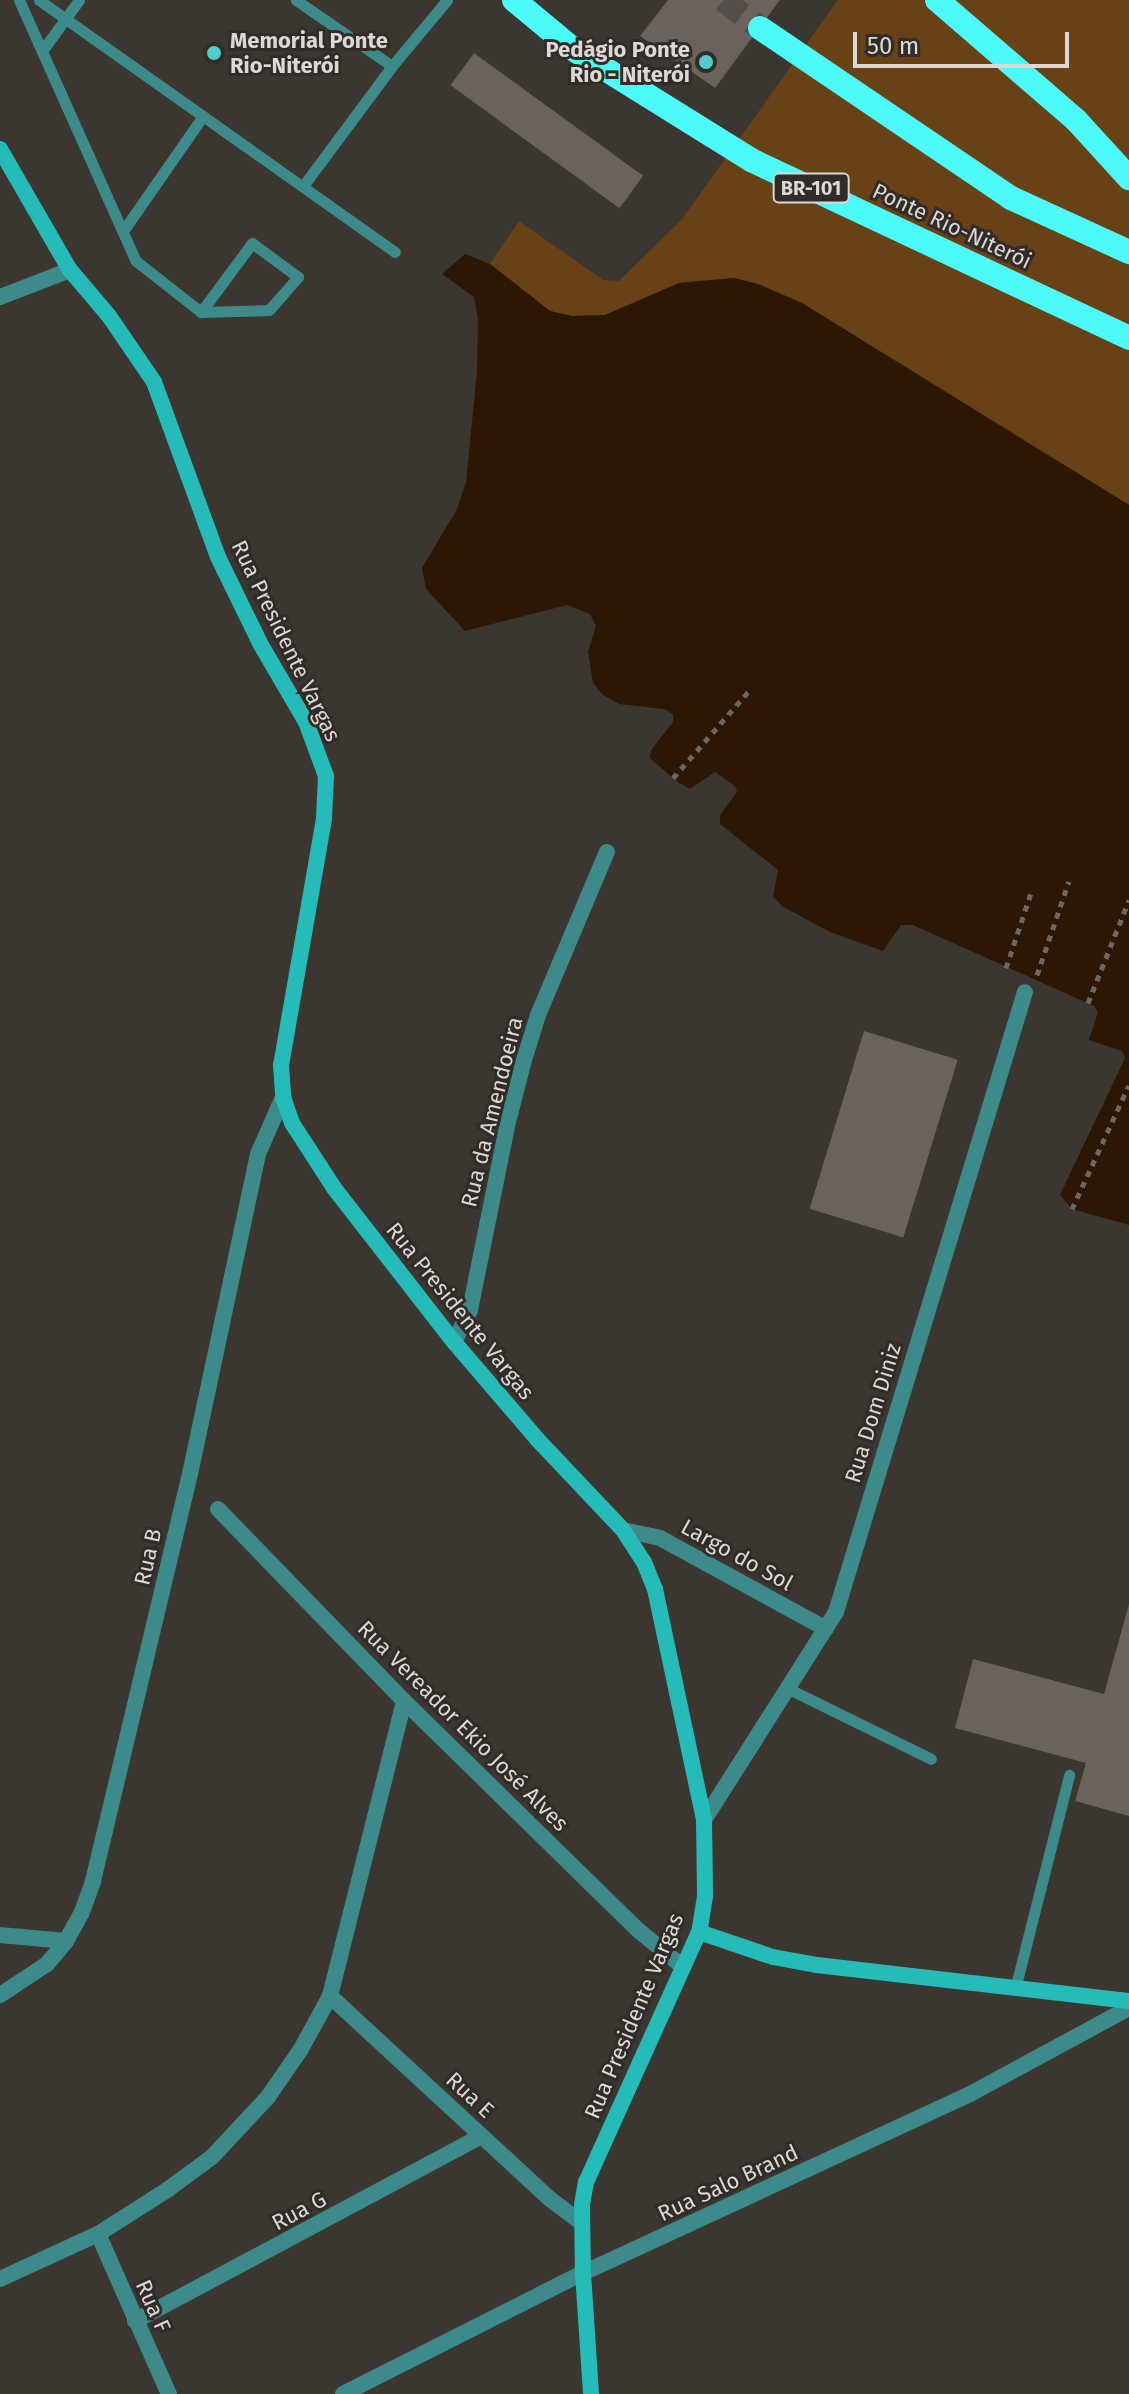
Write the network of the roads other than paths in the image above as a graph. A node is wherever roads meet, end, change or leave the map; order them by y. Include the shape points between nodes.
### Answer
1 (19, 0) edge
2 (39, 0) edge
3 (79, 0) edge
4 (296, 0) edge
5 (447, 0) edge
6 (514, 0) edge
7 (937, 0) edge
8 (65, 18) junction
9 (760, 28) tunnel mouth
10 (42, 51) junction
11 (392, 66) junction
12 (203, 116) junction
13 (0, 149) edge
14 (1129, 178) edge
15 (303, 186) junction
16 (123, 231) junction
17 (395, 252) dead end
18 (1129, 252) edge
19 (70, 270) junction
20 (0, 297) edge
21 (201, 312) junction
22 (1129, 338) edge
23 (607, 852) dead end
24 (1030, 986) road end
25 (283, 1097) junction
26 (454, 1342) junction
27 (218, 1509) dead end
28 (623, 1530) junction
29 (826, 1629) junction
30 (789, 1689) junction
31 (404, 1701) junction
32 (931, 1759) dead end
33 (1069, 1775) dead end
34 (704, 1820) junction
35 (699, 1932) junction
36 (0, 1935) edge
37 (66, 1941) junction
38 (683, 1967) junction
39 (1015, 1989) junction
40 (0, 1995) edge
41 (330, 1996) junction
42 (1129, 2001) edge
43 (1129, 2008) edge
44 (482, 2136) junction
45 (582, 2223) junction
46 (98, 2234) junction
47 (583, 2273) junction
48 (0, 2279) edge
49 (135, 2321) junction
50 (169, 2394) edge
51 (343, 2394) edge
52 (591, 2394) edge

1 - 10 lane
2 - 8 lane
3 - 8 lane
4 - 11 lane
5 - 11 lane
6 - 22 highway, Ponte Rio-Niterói / BR-101 via 573,49 751,160
7 - 14 highway via 1076,120
8 - 10 lane
8 - 12 lane
9 - 18 highway via 1011,198
10 - 16 lane
11 - 15 lane
12 - 15 lane
12 - 16 lane
13 - 19 street, Rua Presidente Vargas
15 - 17 lane
16 - 21 lane via 136,261
19 - 20 street
19 - 25 street, Rua Presidente Vargas via 154,382 218,557 306,722 326,776 316,871 283,1042
21 - 21 lane via 252,243 298,277 269,310
23 - 26 street, Rua da Amendoeira via 538,1015 508,1122 470,1310
24 - 29 street, Rua Dom Diniz via 836,1612
25 - 26 street, Rua Presidente Vargas via 292,1123 334,1188
25 - 37 street, Rua B via 258,1154 190,1474 93,1881
26 - 28 street, Rua Presidente Vargas
27 - 31 street, Rua Vereador Ekio José Alves
28 - 29 street, Largo do Sol via 660,1538
28 - 34 street, Rua Presidente Vargas via 655,1589
29 - 30 street, Rua Dom Diniz
30 - 32 lane
30 - 34 street, Rua Dom Diniz
31 - 38 street, Rua Vereador Ekio José Alves via 638,1930
31 - 41 street
33 - 39 lane
34 - 35 street, Rua Presidente Vargas via 705,1896
35 - 38 street, Rua Presidente Vargas
35 - 39 street via 773,1957 817,1965
36 - 37 street
37 - 40 street, Rua B via 47,1964
38 - 45 street, Rua Presidente Vargas via 586,2182
39 - 42 street
41 - 44 street, Rua E
41 - 46 street via 268,2097 212,2157
43 - 47 street, Rua Salo Brand via 970,2094
44 - 45 street, Rua E
44 - 49 street, Rua G
45 - 47 street, Rua Presidente Vargas
46 - 48 street
46 - 49 street, Rua F
47 - 51 street, Rua Salo Brand
47 - 52 street, Rua Presidente Vargas
49 - 50 street, Rua F

